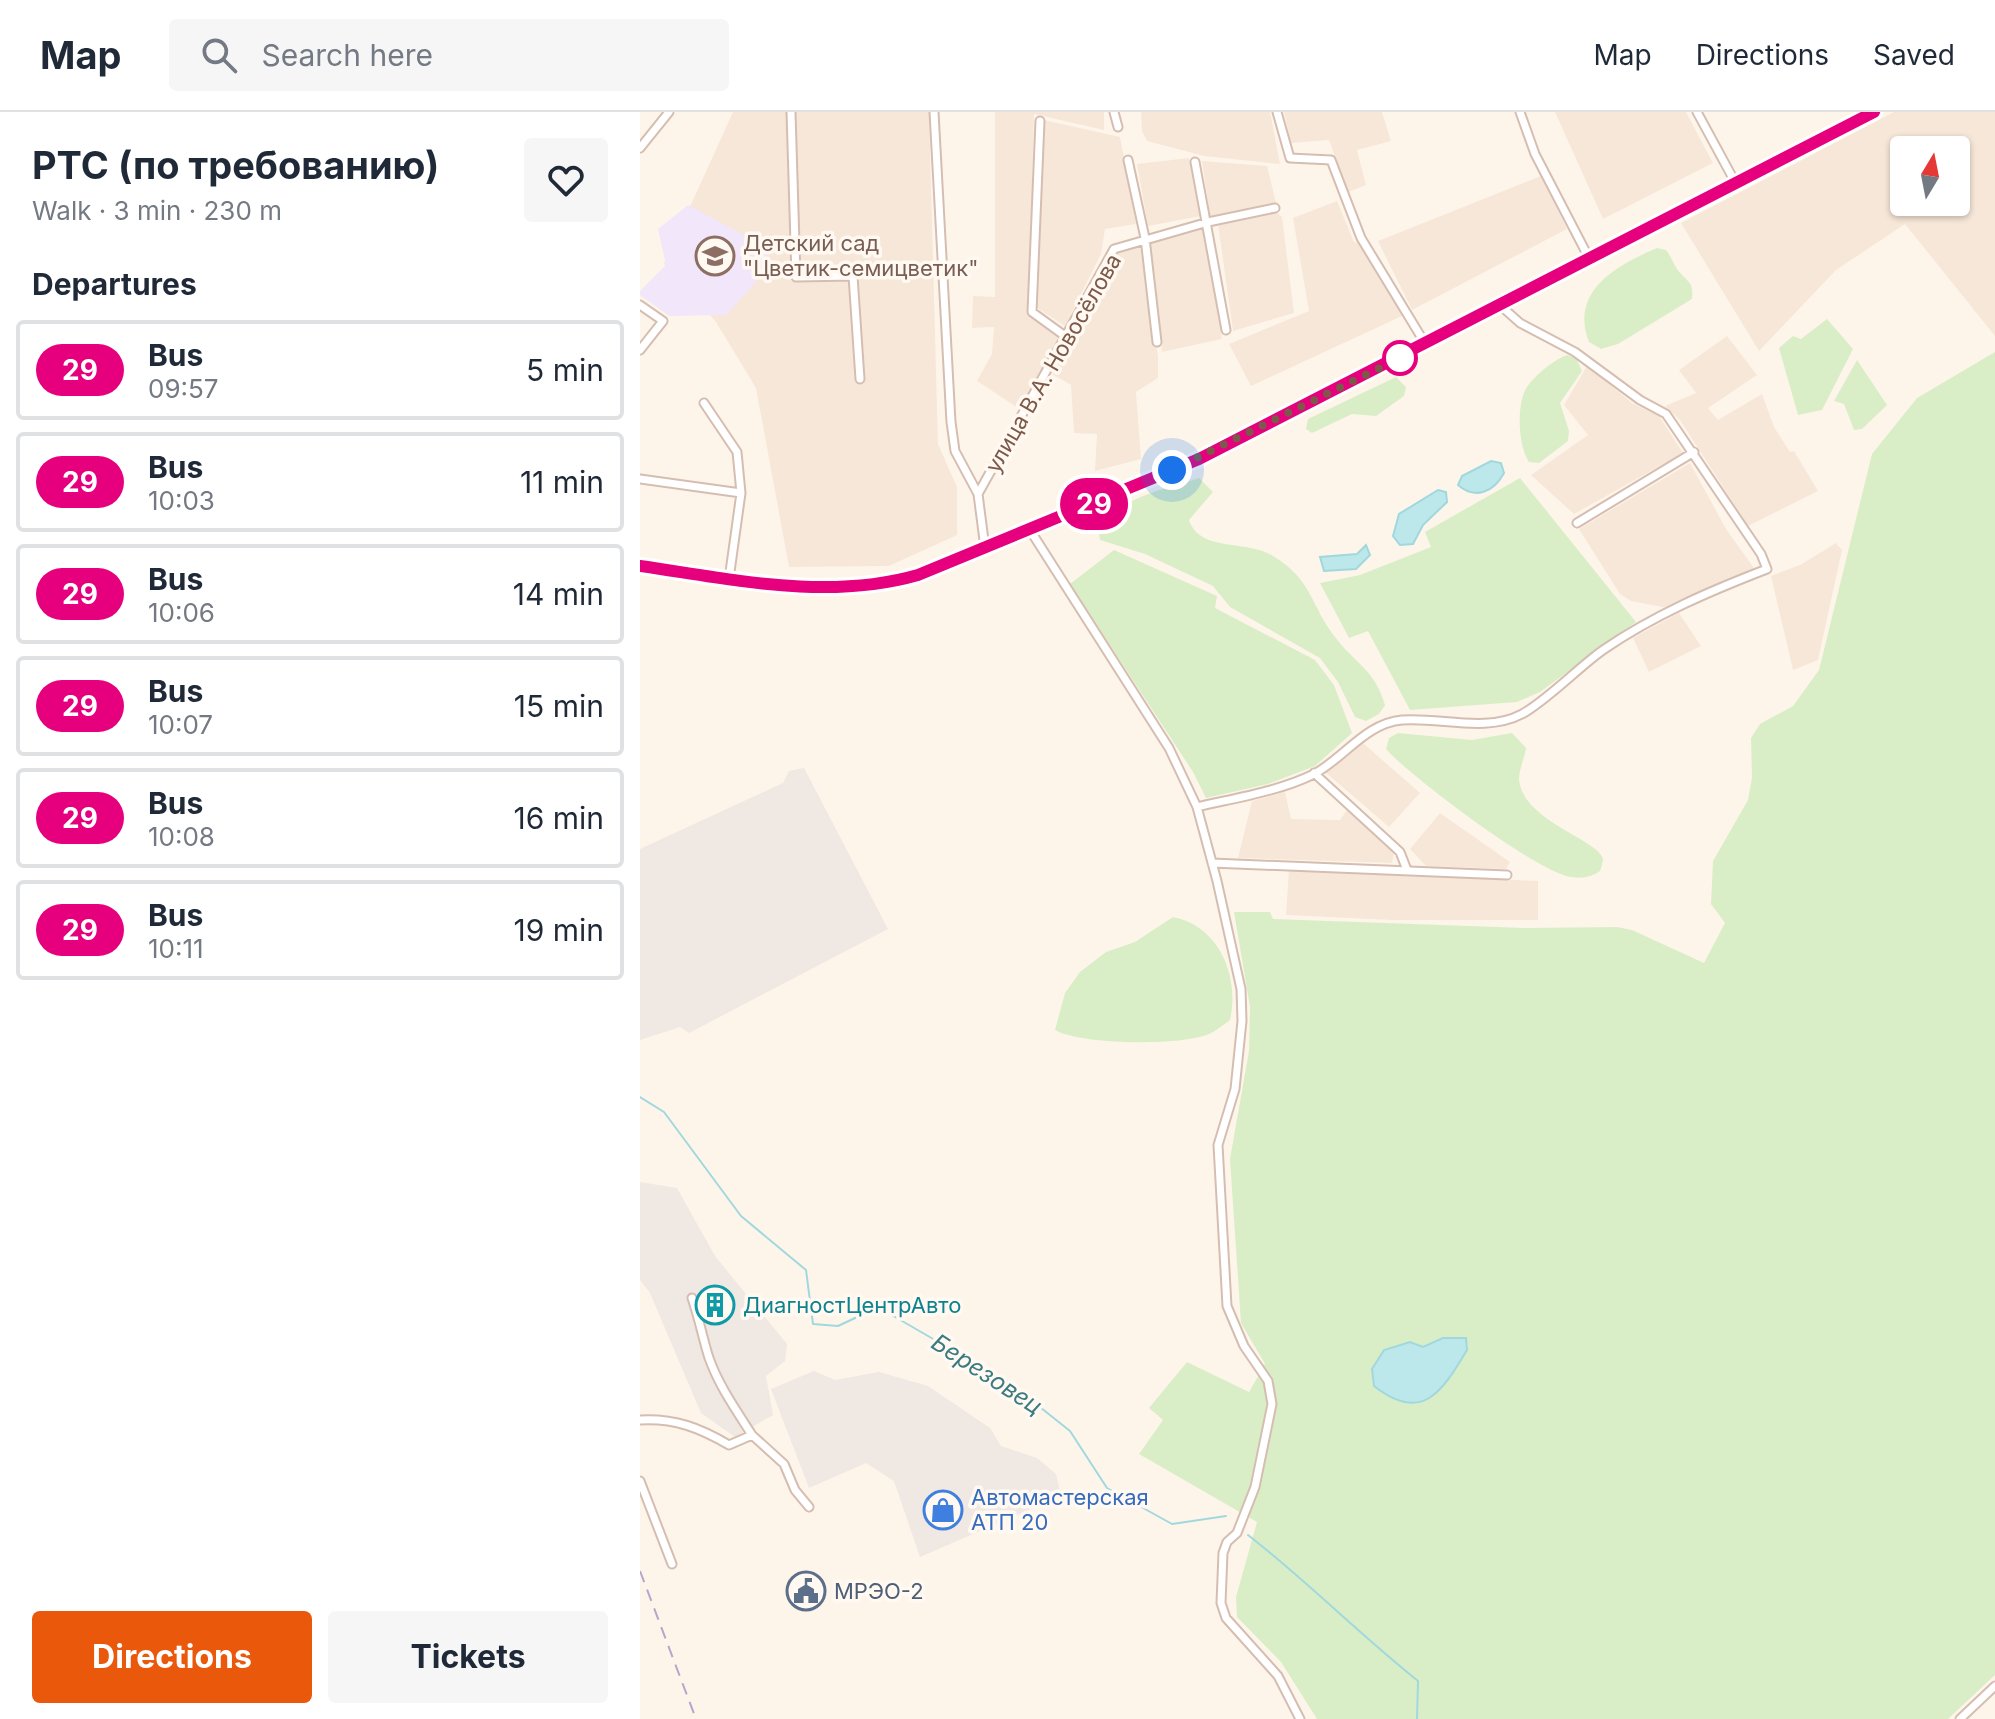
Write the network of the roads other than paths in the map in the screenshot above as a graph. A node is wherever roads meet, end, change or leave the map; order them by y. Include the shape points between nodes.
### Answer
1 (669, 112) edge
2 (791, 112) edge
3 (934, 112) edge
4 (1114, 112) edge
5 (1277, 112) edge
6 (1520, 112) edge
7 (1697, 112) edge
8 (1874, 112) edge
9 (1040, 121) dead end
10 (1118, 127) dead end
11 (640, 148) edge
12 (1128, 160) dead end
13 (1195, 162) dead end
14 (1735, 182) junction
15 (1275, 208) dead end
16 (1208, 222) junction
17 (1145, 238) junction
18 (1590, 260) junction
19 (640, 305) edge
20 (1501, 306) junction
21 (1226, 330) dead end
22 (1065, 336) junction
23 (1157, 342) dead end
24 (1426, 345) junction
25 (640, 350) edge
26 (860, 379) dead end
27 (704, 403) dead end
28 (1694, 452) junction
29 (640, 479) edge
30 (741, 493) junction
31 (978, 494) junction
32 (1577, 523) dead end
33 (1030, 530) junction
34 (985, 548) junction
35 (640, 566) edge
36 (729, 579) junction
37 (1314, 773) junction
38 (1197, 807) junction
39 (1212, 863) junction
40 (1407, 870) junction
41 (1507, 875) dead end
42 (692, 1298) dead end
43 (640, 1420) edge
44 (752, 1435) junction
45 (640, 1481) edge
46 (809, 1507) dead end
47 (672, 1564) dead end
48 (1995, 1686) edge
49 (1971, 1709) junction
50 (1300, 1719) edge
51 (1960, 1719) edge
52 (1967, 1719) edge

1 - 11 street
2 - 26 street via 796,277 853,276
3 - 31 street via 951,422 955,451
4 - 10 street
5 - 24 street via 1290,158 1331,160 1361,238
6 - 18 street via 1535,154
7 - 14 street
8 - 14 main road
9 - 22 street via 1032,312
12 - 17 street
13 - 16 street
14 - 18 main road
15 - 16 street, улица В.А. Новосёлова
16 - 17 street, улица В.А. Новосёлова
16 - 21 street
17 - 22 street, улица В.А. Новосёлова via 1114,249
17 - 23 street
18 - 20 main road
19 - 25 street via 663,321
20 - 24 main road
20 - 28 street via 1666,414
22 - 31 street, улица В.А. Новосёлова
24 - 33 main road via 1199,459
27 - 30 street via 737,452
28 - 32 street
28 - 37 street via 1767,569 1701,595 1621,638 1513,719 1400,720 1372,731
29 - 30 street
30 - 36 street
31 - 34 street
33 - 34 main road
33 - 38 street via 1169,748
34 - 36 main road via 918,575 880,583 809,587
35 - 36 main road
37 - 38 street
37 - 40 street via 1400,852
38 - 39 street
39 - 40 street
39 - 50 street via 1242,1010 1235,1089 1218,1145 1227,1306 1244,1346 1268,1381 1272,1404 1255,1487 1223,1553 1221,1603 1226,1618 1278,1676
40 - 41 street
42 - 44 street via 708,1356
43 - 44 street via 690,1425 729,1445
44 - 46 street via 784,1464
45 - 47 street
48 - 49 street
49 - 51 street
49 - 52 street

